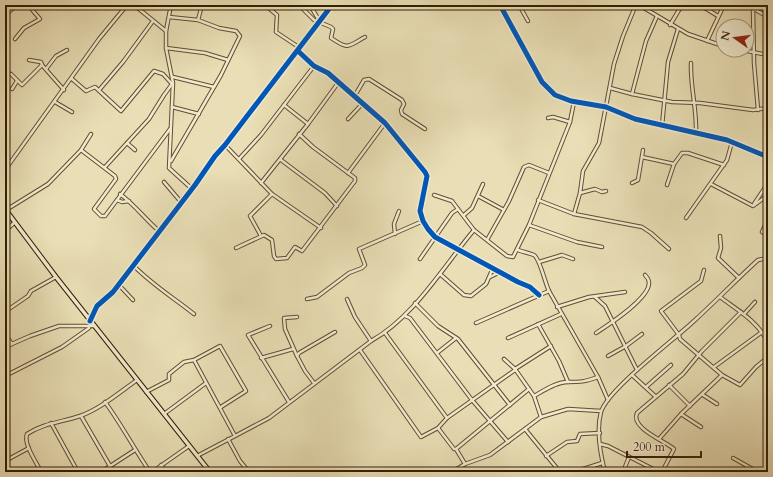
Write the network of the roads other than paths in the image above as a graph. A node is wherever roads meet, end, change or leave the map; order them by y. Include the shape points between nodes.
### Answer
1 (17, 5) edge
2 (28, 5) edge
3 (127, 5) edge
4 (134, 5) edge
5 (171, 5) edge
6 (202, 5) edge
7 (252, 5) edge
8 (256, 5) edge
9 (265, 5) edge
10 (299, 5) edge
11 (310, 5) edge
12 (332, 5) edge
13 (500, 5) edge
14 (519, 5) edge
15 (682, 5) edge
16 (700, 5) edge
17 (724, 5) edge
18 (747, 5) edge
19 (645, 6) edge
20 (753, 8) junction
21 (5, 15) edge
22 (657, 16) junction
23 (718, 16) junction
24 (169, 17) junction
25 (768, 17) edge
26 (753, 18) edge
27 (198, 20) junction
28 (153, 21) junction
29 (528, 21) dead end
30 (320, 23) junction
31 (670, 24) junction
32 (678, 29) junction
33 (166, 31) junction
34 (365, 37) dead end
35 (15, 39) dead end
36 (707, 41) junction
37 (715, 44) edge
38 (166, 48) junction
39 (300, 48) junction
40 (67, 50) dead end
41 (298, 51) junction
42 (755, 52) edge
43 (768, 55) edge
44 (754, 58) edge
45 (29, 60) dead end
46 (228, 60) junction
47 (690, 62) dead end
48 (42, 65) junction
49 (314, 66) junction
50 (46, 69) junction
51 (11, 74) dead end
52 (173, 77) junction
53 (72, 79) junction
54 (17, 81) junction
55 (173, 83) junction
56 (338, 83) junction
57 (214, 87) junction
58 (610, 88) junction
59 (12, 89) dead end
60 (100, 89) junction
61 (64, 90) junction
62 (632, 94) junction
63 (354, 97) junction
64 (664, 100) junction
65 (55, 102) junction
66 (574, 102) junction
67 (363, 103) junction
68 (694, 103) junction
69 (284, 105) junction
70 (172, 107) junction
71 (606, 107) junction
72 (768, 108) edge
73 (758, 110) junction
74 (72, 112) dead end
75 (199, 114) junction
76 (548, 118) dead end
77 (348, 119) dead end
78 (570, 122) junction
79 (384, 123) junction
80 (308, 124) junction
81 (662, 126) junction
82 (170, 129) junction
83 (425, 129) dead end
84 (696, 133) junction
85 (91, 134) dead end
86 (299, 134) junction
87 (732, 142) junction
88 (127, 143) junction
89 (225, 145) junction
90 (81, 150) junction
91 (135, 150) dead end
92 (643, 150) dead end
93 (642, 157) junction
94 (768, 157) edge
95 (239, 159) junction
96 (281, 160) junction
97 (171, 162) junction
98 (674, 164) junction
99 (724, 165) junction
100 (106, 167) junction
101 (5, 170) edge
102 (348, 173) junction
103 (549, 173) junction
104 (164, 182) dead end
105 (261, 183) junction
106 (632, 183) dead end
107 (483, 184) dead end
108 (711, 184) junction
109 (667, 185) dead end
110 (766, 186) dead end
111 (191, 188) junction
112 (606, 191) dead end
113 (580, 193) junction
114 (120, 194) junction
115 (272, 194) junction
116 (434, 195) dead end
117 (768, 195) edge
118 (478, 196) junction
119 (117, 200) junction
120 (538, 200) junction
121 (129, 201) junction
122 (181, 202) junction
123 (338, 206) junction
124 (753, 206) junction
125 (5, 209) edge
126 (458, 209) junction
127 (504, 210) junction
128 (398, 211) dead end
129 (574, 214) junction
130 (464, 215) junction
131 (686, 218) dead end
132 (768, 219) edge
133 (423, 221) junction
134 (14, 223) junction
135 (529, 225) junction
136 (321, 228) junction
137 (474, 230) junction
138 (5, 231) edge
139 (159, 231) junction
140 (395, 234) junction
141 (261, 236) junction
142 (720, 236) dead end
143 (768, 236) edge
144 (435, 237) junction
145 (487, 240) junction
146 (236, 248) dead end
147 (602, 248) dead end
148 (669, 249) dead end
149 (458, 250) junction
150 (518, 250) junction
151 (768, 258) edge
152 (420, 259) dead end
153 (573, 259) dead end
154 (539, 262) junction
155 (133, 265) junction
156 (493, 268) junction
157 (704, 270) dead end
158 (500, 272) junction
159 (440, 274) junction
160 (645, 275) dead end
161 (56, 277) junction
162 (490, 277) junction
163 (738, 278) junction
164 (118, 284) junction
165 (549, 291) junction
166 (625, 292) dead end
167 (539, 295) junction
168 (595, 297) junction
169 (720, 297) junction
170 (307, 299) dead end
171 (347, 299) dead end
172 (133, 300) dead end
173 (755, 302) dead end
174 (415, 303) junction
175 (557, 307) junction
176 (9, 309) dead end
177 (741, 312) junction
178 (745, 313) junction
179 (194, 314) dead end
180 (560, 314) junction
181 (405, 316) junction
182 (297, 317) dead end
183 (90, 321) junction
184 (613, 321) junction
185 (476, 323) dead end
186 (538, 324) junction
187 (94, 326) junction
188 (270, 326) dead end
189 (89, 328) junction
190 (768, 330) edge
191 (335, 332) dead end
192 (385, 333) junction
193 (596, 333) dead end
194 (763, 333) junction
195 (5, 334) edge
196 (642, 334) dead end
197 (679, 334) junction
198 (456, 338) junction
199 (508, 338) dead end
200 (371, 341) junction
201 (768, 342) edge
202 (12, 344) junction
203 (551, 346) junction
204 (626, 346) junction
205 (5, 348) edge
206 (293, 349) junction
207 (360, 350) junction
208 (437, 353) junction
209 (699, 355) junction
210 (297, 356) junction
211 (608, 356) dead end
212 (768, 357) edge
213 (261, 358) junction
214 (504, 359) dead end
215 (194, 360) junction
216 (671, 365) dead end
217 (714, 367) junction
218 (515, 369) junction
219 (637, 370) junction
220 (632, 375) junction
221 (722, 375) junction
222 (5, 376) edge
223 (598, 377) junction
224 (137, 380) junction
225 (568, 382) junction
226 (206, 383) junction
227 (314, 383) junction
228 (493, 385) junction
229 (669, 385) junction
230 (646, 387) junction
231 (529, 389) junction
232 (146, 392) junction
233 (702, 395) junction
234 (534, 396) junction
235 (655, 396) junction
236 (472, 400) junction
237 (608, 400) junction
238 (105, 402) junction
239 (289, 402) junction
240 (718, 404) dead end
241 (510, 405) junction
242 (690, 406) junction
243 (221, 407) junction
244 (601, 411) junction
245 (164, 414) junction
246 (681, 414) junction
247 (81, 416) junction
248 (541, 417) junction
249 (447, 418) junction
250 (490, 421) junction
251 (51, 423) junction
252 (438, 428) junction
253 (701, 428) dead end
254 (525, 429) junction
255 (600, 433) junction
256 (235, 436) junction
257 (228, 439) junction
258 (659, 439) junction
259 (508, 442) junction
260 (600, 444) junction
261 (189, 446) junction
262 (29, 448) junction
263 (456, 449) junction
264 (135, 450) junction
265 (197, 456) junction
266 (546, 456) junction
267 (629, 457) junction
268 (733, 458) dead end
269 (5, 461) edge
270 (602, 463) junction
271 (465, 464) junction
272 (110, 466) junction
273 (161, 466) junction
274 (41, 472) edge
275 (78, 472) edge
276 (101, 472) edge
277 (151, 472) edge
278 (166, 472) edge
279 (210, 472) edge
280 (249, 472) edge
281 (452, 472) edge
282 (560, 472) edge
283 (574, 472) edge
284 (605, 472) edge
285 (623, 472) edge
286 (660, 472) edge
287 (758, 472) edge

1 - 21 street
2 - 35 street via 40,19 24,28
3 - 53 street via 99,39
4 - 28 street
5 - 24 street
6 - 27 street
7 - 8 street
9 - 39 street via 277,15 276,32
10 - 30 street via 311,18
11 - 30 street
12 - 30 street
13 - 66 street via 542,82 555,95
14 - 29 street
15 - 31 street
16 - 23 street
17 - 23 street
18 - 20 street
19 - 22 street
19 - 58 street via 635,7 630,17 614,64
20 - 25 street
20 - 26 street
22 - 31 street
22 - 62 street via 646,41
23 - 36 street
24 - 27 street
24 - 33 street
27 - 46 street via 238,32 240,39
28 - 33 street
28 - 60 street
30 - 34 street via 331,27 331,38 344,46
30 - 39 street
31 - 32 street
32 - 36 street
32 - 64 street via 669,56
33 - 38 street
36 - 37 street
38 - 46 street via 205,53
38 - 52 street
39 - 41 street
40 - 50 street via 56,56
41 - 49 street
41 - 89 street
42 - 43 street
44 - 73 street
45 - 48 street via 41,62
46 - 57 street
47 - 68 street
48 - 50 street
48 - 54 street via 22,85
49 - 56 street via 328,73
49 - 69 street
50 - 61 street
51 - 54 street
52 - 55 street
52 - 57 street
53 - 60 street via 86,90 95,87
53 - 61 street
54 - 59 street
55 - 60 street via 163,74 154,71 122,111
55 - 70 street
55 - 88 street via 149,119
56 - 63 street
56 - 80 street
57 - 75 street
58 - 62 street
58 - 71 street
61 - 65 street
62 - 64 street
63 - 67 street
63 - 83 street via 364,80 369,79 402,100 402,114
64 - 68 street
64 - 81 street
65 - 74 street
65 - 101 street
66 - 71 street
66 - 78 street
67 - 77 street
67 - 79 street
68 - 73 street
68 - 84 street
69 - 80 street
69 - 95 street via 261,136
70 - 75 street
70 - 82 street
71 - 81 street via 635,119
71 - 113 street via 599,142 583,170
72 - 73 street
75 - 97 street
76 - 78 street
78 - 103 street
79 - 102 street
79 - 133 street via 427,176 420,205
80 - 86 street
81 - 84 street
82 - 97 street
82 - 114 street
84 - 87 street
85 - 90 street
86 - 96 street
86 - 102 street
87 - 94 street
87 - 99 street via 730,155
88 - 91 street
88 - 100 street
89 - 95 street
89 - 111 street
90 - 100 street
90 - 125 street via 48,184
92 - 93 street
93 - 98 street
93 - 106 street via 638,180
95 - 105 street
96 - 105 street
96 - 123 street
97 - 111 street via 170,171
98 - 99 street via 685,153
98 - 109 street
99 - 108 street
100 - 119 street via 116,178 94,210 102,217 105,216
102 - 123 street via 355,178 355,182
103 - 120 street
103 - 127 street via 526,166
104 - 122 street
105 - 115 street
107 - 118 street
108 - 124 street
108 - 131 street
110 - 124 street
111 - 122 street
112 - 113 street via 595,189
113 - 129 street
114 - 119 street
114 - 121 street
115 - 136 street
115 - 141 street via 250,218
116 - 126 street via 452,201
117 - 124 street
118 - 127 street
118 - 130 street via 472,208
119 - 121 street
120 - 129 street
120 - 135 street
121 - 139 street
122 - 139 street
123 - 136 street
125 - 134 main road
126 - 130 street
126 - 144 street via 452,213
127 - 145 street
128 - 140 street via 394,224
129 - 148 street via 642,227
130 - 137 street
132 - 143 street via 762,232
133 - 140 street
133 - 144 street
134 - 138 street
134 - 161 main road
135 - 147 street
135 - 150 street
136 - 141 street via 303,250 295,247 290,256 279,259 274,256 272,240
137 - 145 street
137 - 149 street
139 - 155 street
140 - 170 street via 359,249 365,264 362,268 348,273 317,297
141 - 146 street
142 - 163 street via 721,248 718,258
144 - 149 street
144 - 152 street
145 - 150 street via 509,257 513,257
149 - 156 street
149 - 159 street
150 - 154 street via 536,256
151 - 163 street via 758,260
153 - 154 street via 562,255
154 - 165 street
155 - 164 street
155 - 179 street
156 - 158 street
156 - 162 street
157 - 197 street via 701,281 662,310
158 - 162 street
158 - 167 street via 530,287
159 - 162 street via 468,296 483,287
159 - 174 street
160 - 184 street via 649,282 647,288 633,306
161 - 176 street via 31,291
161 - 183 main road
163 - 169 street
164 - 172 street
164 - 183 street via 97,306
165 - 167 street
165 - 175 street
166 - 168 street
167 - 185 street
168 - 175 street
168 - 184 street via 605,306
169 - 177 street
169 - 197 street
171 - 200 street
173 - 178 street
174 - 181 street
174 - 198 street via 438,326
175 - 180 street
177 - 178 street
177 - 209 street
178 - 194 street
180 - 186 street
180 - 223 street
181 - 192 street
181 - 208 street via 410,318
182 - 206 street via 284,318 285,329
183 - 187 main road
184 - 193 street
184 - 204 street
186 - 199 street
186 - 203 street
187 - 189 street
187 - 224 main road
188 - 213 street via 248,335
189 - 202 street via 60,326
189 - 222 street via 62,347
190 - 194 street
191 - 210 street
192 - 200 street
192 - 249 street
194 - 201 street
194 - 217 street
195 - 202 street
196 - 204 street
197 - 209 street via 680,339
197 - 219 street
198 - 208 street
198 - 228 street
200 - 207 street
202 - 205 street
203 - 218 street
203 - 225 street
204 - 211 street
204 - 219 street
206 - 210 street
206 - 213 street
207 - 227 street
207 - 252 street via 421,437
208 - 236 street
209 - 217 street
209 - 229 street via 683,374
210 - 227 street
212 - 221 street via 740,384
213 - 239 street
214 - 218 street
215 - 226 street
215 - 232 street via 184,362 170,374 169,380
215 - 243 street via 220,346 246,391
216 - 230 street
217 - 221 street
218 - 228 street
218 - 231 street
219 - 220 street
220 - 230 street
220 - 237 street
221 - 233 street
223 - 225 street via 584,382
223 - 237 street
224 - 232 main road
224 - 238 street
225 - 234 street via 550,387
226 - 243 street
226 - 245 street
227 - 239 street
228 - 236 street
228 - 241 street
229 - 235 street
229 - 242 street
230 - 235 street
231 - 234 street
231 - 241 street
232 - 245 main road
233 - 240 street
233 - 242 street
234 - 248 street
235 - 258 street via 635,416 642,429
236 - 249 street
236 - 250 street
237 - 244 street
238 - 247 street
238 - 264 street via 122,425
239 - 256 street via 269,418
241 - 250 street
242 - 246 street
243 - 256 street
244 - 248 street via 568,409
244 - 255 street
245 - 261 main road
246 - 253 street
246 - 258 street
247 - 251 street
247 - 272 street
248 - 254 street
249 - 252 street
250 - 259 street
250 - 263 street
251 - 262 street via 27,434
251 - 275 street
252 - 263 street
254 - 259 street
254 - 266 street
255 - 260 street
255 - 266 street via 580,434 577,441 567,442
256 - 257 street
257 - 265 street
257 - 280 street
258 - 286 street via 674,448
259 - 271 street via 484,458
260 - 267 street
260 - 270 street
261 - 265 main road
261 - 273 street
262 - 269 street
262 - 274 street
263 - 271 street
264 - 272 street
264 - 277 street
265 - 279 main road
266 - 282 street
267 - 285 street
267 - 286 street
268 - 287 street
270 - 283 street
270 - 284 street
271 - 281 street
272 - 276 street
273 - 277 street
273 - 278 street

